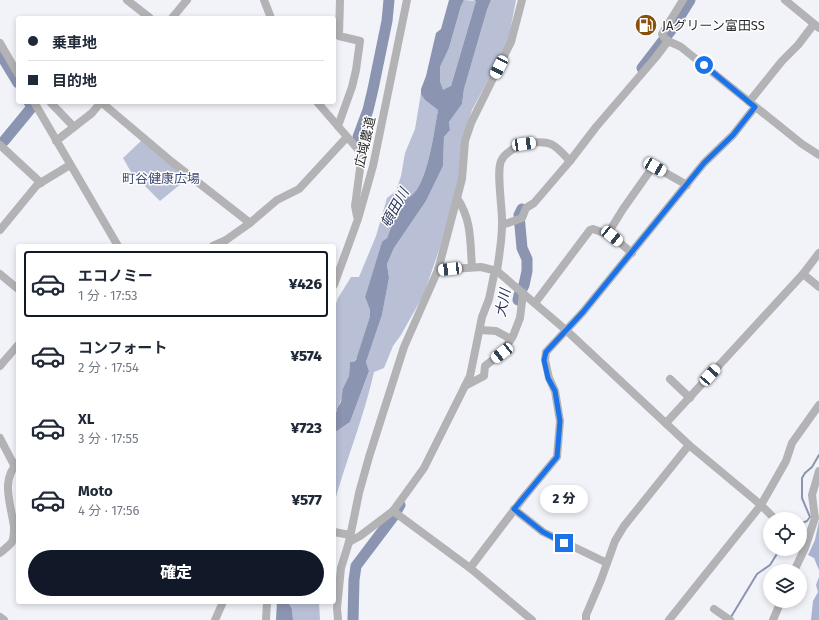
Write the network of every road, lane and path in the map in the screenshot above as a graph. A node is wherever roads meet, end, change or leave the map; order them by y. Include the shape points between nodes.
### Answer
1 (126, 0) edge
2 (187, 0) edge
3 (264, 0) edge
4 (340, 0) edge
5 (402, 0) edge
6 (407, 0) edge
7 (522, 0) edge
8 (683, 0) edge
9 (785, 0) edge
10 (405, 10) junction
11 (147, 16) edge
12 (174, 16) edge
13 (270, 16) edge
14 (816, 26) edge
15 (668, 41) junction
16 (0, 43) edge
17 (16, 71) edge
18 (35, 104) edge
19 (52, 104) edge
20 (99, 104) edge
21 (103, 104) edge
22 (320, 104) edge
23 (752, 104) junction
24 (338, 126) junction
25 (74, 127) junction
26 (347, 137) junction
27 (56, 141) junction
28 (0, 145) edge
29 (819, 155) edge
30 (570, 161) junction
31 (70, 165) junction
32 (41, 183) junction
33 (687, 185) junction
34 (457, 198) junction
35 (358, 219) junction
36 (250, 223) junction
37 (502, 225) junction
38 (0, 230) edge
39 (607, 235) junction
40 (117, 244) edge
41 (217, 244) edge
42 (632, 253) junction
43 (819, 253) edge
44 (472, 267) junction
45 (438, 270) junction
46 (496, 270) junction
47 (0, 274) edge
48 (803, 274) junction
49 (336, 280) edge
50 (16, 287) edge
51 (819, 287) edge
52 (522, 293) junction
53 (535, 303) junction
54 (480, 330) junction
55 (567, 331) junction
56 (511, 339) junction
57 (16, 347) edge
58 (0, 366) edge
59 (670, 379) dead end
60 (465, 386) junction
61 (690, 398) junction
62 (819, 405) edge
63 (666, 423) junction
64 (0, 438) edge
65 (690, 445) junction
66 (16, 464) edge
67 (819, 471) edge
68 (761, 505) junction
69 (514, 509) junction
70 (394, 511) junction
71 (768, 512) edge
72 (336, 533) edge
73 (807, 535) edge
74 (350, 538) junction
75 (1, 551) edge
76 (607, 563) junction
77 (470, 568) junction
78 (222, 604) edge
79 (267, 604) edge
80 (778, 608) edge
81 (714, 609) dead end
82 (0, 617) edge
83 (4, 620) edge
84 (215, 620) edge
85 (266, 620) edge
86 (338, 620) edge
87 (532, 620) edge
88 (586, 620) edge
89 (670, 620) edge
90 (730, 620) edge
91 (773, 620) edge

1 - 11 street
2 - 12 street
3 - 13 street
4 - 24 street via 339,36 360,41 352,87
5 - 10 street
6 - 10 street, 広域農道
7 - 34 street via 511,42 469,129
8 - 15 street via 662,34
9 - 14 street
10 - 35 street, 広域農道 via 373,166
14 - 23 street via 782,62
15 - 23 street via 681,47
15 - 30 street
16 - 17 street
18 - 27 street
19 - 25 street
20 - 25 street
21 - 36 street
22 - 24 street
23 - 29 street
23 - 33 street via 733,135 704,163
24 - 26 street
25 - 27 street
26 - 35 street via 362,154 355,206
26 - 36 street via 299,189 277,200
27 - 31 street
28 - 32 street
30 - 37 street via 534,203 526,208 522,218
30 - 37 street via 557,147 543,141 524,144 510,151 501,160 500,169
31 - 32 street
31 - 40 street
32 - 38 street
33 - 39 street via 655,167 652,168
33 - 42 street
34 - 44 street via 464,208 471,234
34 - 45 street
35 - 49 street, 広域農道
36 - 41 street
37 - 46 street
39 - 42 street via 612,236
39 - 53 street via 590,230
42 - 55 street
43 - 48 street
44 - 45 street
44 - 46 street
45 - 74 street via 404,347 369,457
46 - 52 street
46 - 54 street
47 - 50 street
48 - 51 street
48 - 61 street
52 - 53 street
52 - 56 street via 520,318
53 - 55 street
54 - 56 street via 496,331
54 - 60 street via 474,362
55 - 63 street
55 - 69 street via 546,352 544,360 548,378 555,391 560,421 557,457
56 - 60 street via 502,353 485,366 484,376
57 - 58 street
59 - 61 street
60 - 70 street via 424,468
61 - 63 street
62 - 68 street via 792,443 786,461
63 - 65 street
64 - 66 street
65 - 68 street
65 - 76 street via 624,526 614,541
66 - 75 street via 7,477 6,489 14,533 12,542
67 - 73 street via 812,495 815,518
68 - 71 street
68 - 89 street
69 - 76 street via 543,532
69 - 77 street
70 - 74 street via 360,536
70 - 77 street
72 - 74 street
74 - 86 street via 341,568
76 - 88 street
77 - 87 street
78 - 84 street
79 - 85 street
80 - 91 street
81 - 90 street
82 - 83 street

